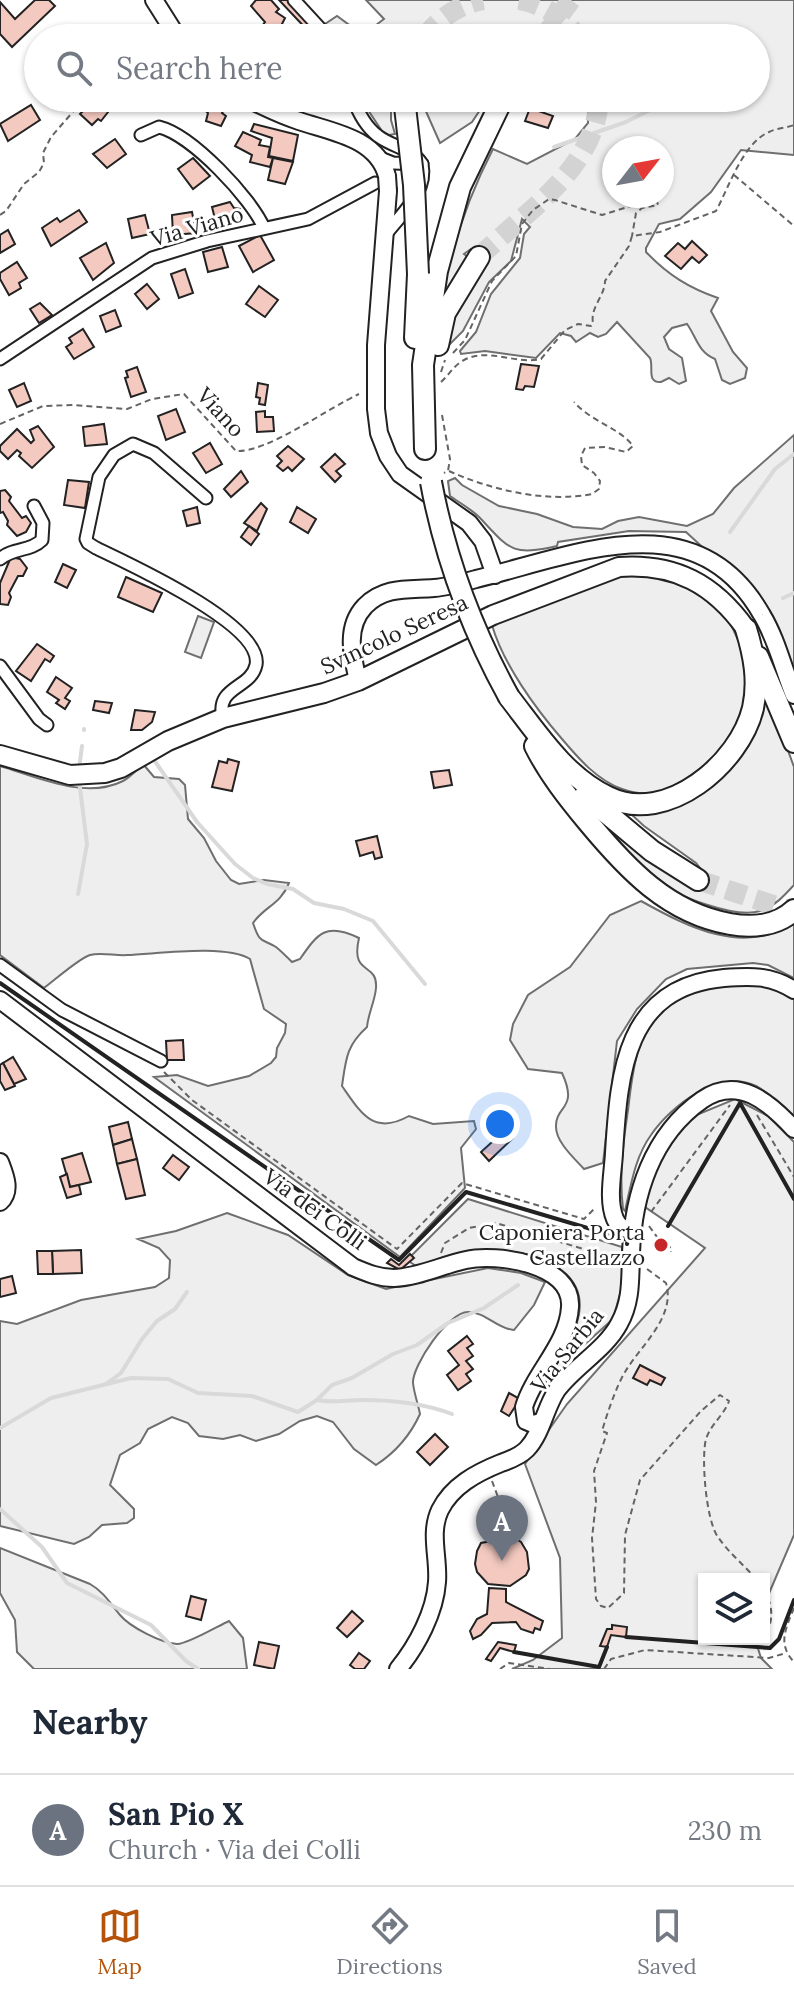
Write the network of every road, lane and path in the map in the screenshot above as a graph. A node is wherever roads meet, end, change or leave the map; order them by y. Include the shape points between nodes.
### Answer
1 (154, 0) edge
2 (294, 0) edge
3 (169, 24) edge
4 (316, 24) edge
5 (73, 112) edge
6 (273, 112) edge
7 (359, 112) edge
8 (406, 112) edge
9 (496, 112) edge
10 (794, 125) edge
11 (141, 135) dead end
12 (378, 157) junction
13 (422, 164) junction
14 (734, 174) junction
15 (384, 184) junction
16 (0, 215) edge
17 (794, 226) edge
18 (264, 228) junction
19 (386, 234) junction
20 (632, 236) junction
21 (479, 257) tunnel mouth
22 (0, 359) edge
23 (361, 393) dead end
24 (574, 402) dead end
25 (441, 409) dead end
26 (0, 424) edge
27 (425, 449) junction
28 (440, 475) junction
29 (206, 498) dead end
30 (34, 506) dead end
31 (0, 559) edge
32 (495, 575) junction
33 (746, 629) junction
34 (0, 666) edge
35 (358, 681) junction
36 (794, 695) edge
37 (509, 697) junction
38 (223, 718) junction
39 (47, 725) dead end
40 (794, 742) edge
41 (0, 755) edge
42 (698, 880) tunnel mouth
43 (794, 910) edge
44 (0, 965) edge
45 (794, 990) edge
46 (0, 1000) edge
47 (163, 1067) joint
48 (731, 1102) dead end
49 (756, 1114) dead end
50 (794, 1129) edge
51 (0, 1162) edge
52 (794, 1177) edge
53 (599, 1201) dead end
54 (0, 1202) edge
55 (640, 1225) junction
56 (660, 1241) dead end
57 (666, 1244) dead end
58 (671, 1252) dead end
59 (631, 1258) junction
60 (433, 1271) junction
61 (541, 1422) junction
62 (488, 1468) junction
63 (513, 1537) dead end
64 (750, 1573) edge
65 (770, 1601) edge
66 (794, 1608) edge
67 (770, 1625) edge
68 (786, 1653) junction
69 (794, 1662) edge
70 (398, 1669) edge
71 (500, 1669) edge
72 (550, 1669) edge
73 (604, 1669) edge

1 - 3 street
2 - 4 street
5 - 16 path via 51,137 39,172
6 - 12 street via 352,138
7 - 13 street via 379,137 413,153
8 - 27 highway, bridge via 418,274 415,410
9 - 27 highway via 460,187 431,301 423,365
10 - 14 path via 762,136
11 - 18 street via 159,127 179,134 253,206
12 - 13 street
12 - 15 street
13 - 19 street via 420,190
14 - 17 path
14 - 20 path via 716,211 660,232
15 - 18 street, Via Viano via 308,219
15 - 19 street
18 - 22 street, Via Viano via 152,258
19 - 32 street via 376,345 379,433 400,474 469,523 483,541
20 - 20 path via 605,281 591,326 565,330 541,359 469,357 440,383 445,359 465,340 492,281 516,256 522,224 533,210 549,199 602,215 656,198 658,205 636,213
21 - 27 highway via 442,323
23 - 26 path, Viano via 246,452 236,451 184,394 127,409 43,406
24 - 28 path via 633,446 626,452 585,448 582,465 600,481 592,494 510,491
25 - 28 path via 450,459
27 - 28 highway
28 - 37 highway, bridge via 449,556 478,637
29 - 38 street via 154,453 133,444 114,455 99,477 86,539 210,607 251,646 256,667 225,696
30 - 31 street via 43,523 42,540
32 - 35 street via 437,588 398,589 370,602 351,634
32 - 36 street via 636,542 698,555 733,577 761,613
33 - 35 main road, Svincolo Seresa via 719,596 682,574 641,565 619,567 493,615
33 - 37 highway via 755,694 748,723 723,761 667,799 645,804 609,798 557,758
33 - 40 highway
34 - 39 street
35 - 38 main road, Svincolo Seresa
37 - 42 highway via 546,754 575,786 652,851
37 - 43 highway via 542,759 600,837 648,886 706,918 738,926 778,921
38 - 41 main road, Svincolo Seresa via 105,773 70,775
44 - 47 street via 62,1010
45 - 55 street via 754,975 703,981 672,993 639,1027 623,1075 612,1207 618,1225 627,1231
46 - 60 street, Via dei Colli via 353,1267 392,1278
47 - 53 path via 192,1100 397,1249 462,1183 584,1219
48 - 55 path
49 - 52 path
50 - 55 street, Via Sarbia via 747,1092 725,1090 705,1098 659,1144 644,1182
51 - 54 street via 7,1189
55 - 56 path
55 - 59 street, Via Sarbia
57 - 58 path
59 - 60 path via 496,1223 469,1228 445,1243
59 - 61 street, Via Sarbia via 631,1289 619,1325 556,1391
59 - 64 path via 666,1283 667,1305 624,1373 602,1431 607,1433 594,1471 596,1599 608,1608 624,1593 625,1535 640,1480 720,1395 729,1401 706,1440 709,1509 716,1536
60 - 61 street, Via dei Colli via 466,1260 506,1260 546,1270 567,1287 567,1323 524,1407 529,1423
61 - 62 street via 526,1450
62 - 63 path
62 - 70 street via 441,1508 434,1531 437,1584 430,1612
65 - 67 path
66 - 68 path via 783,1636
68 - 69 path
68 - 73 path via 769,1658 645,1650 611,1659
71 - 72 path via 509,1663

